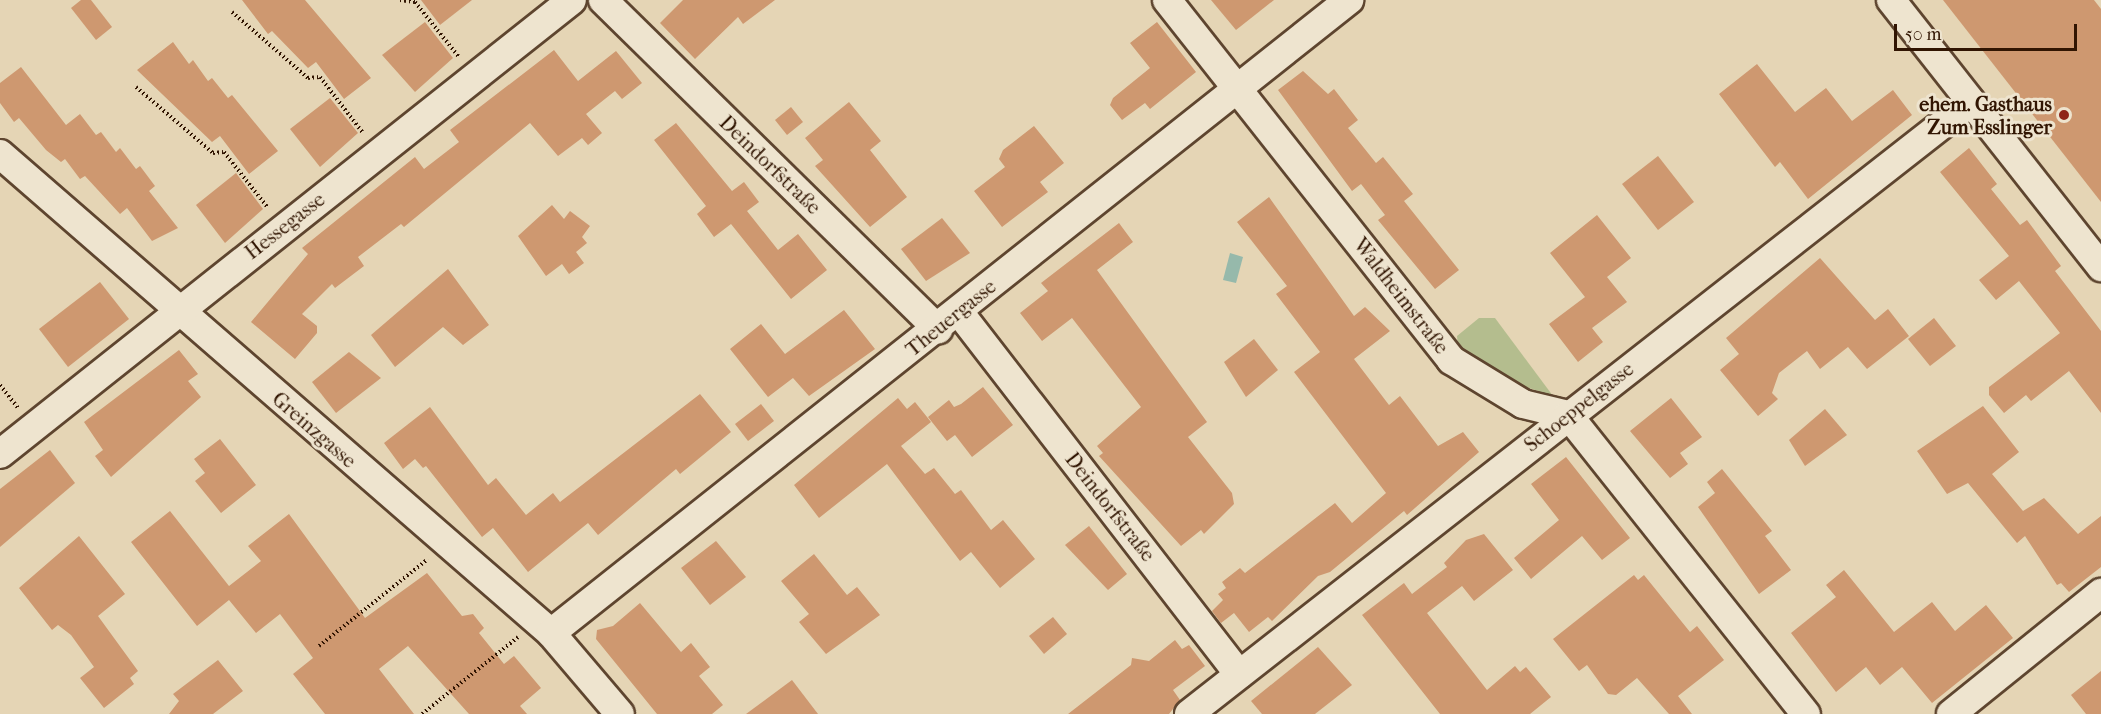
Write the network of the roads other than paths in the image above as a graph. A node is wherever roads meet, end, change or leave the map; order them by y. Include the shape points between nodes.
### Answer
1 (572, 0) edge
2 (603, 0) edge
3 (1167, 0) edge
4 (1350, 0) edge
5 (1891, 0) edge
6 (1238, 87) junction
7 (1971, 102) junction
8 (0, 153) edge
9 (2101, 267) edge
10 (177, 312) junction
11 (949, 321) junction
12 (1568, 415) junction
13 (0, 454) edge
14 (2101, 593) edge
15 (544, 628) junction
16 (1239, 674) junction
17 (620, 714) edge
18 (1189, 714) edge
19 (1806, 714) edge
20 (1951, 714) edge

1 - 10 street, Hessegasse
2 - 11 street, Deindorfstraße
3 - 6 street, Waldheimstraße
4 - 6 street, Theuergasse
5 - 7 street
6 - 11 street, Theuergasse
6 - 12 street, Waldheimstraße via 1451,360 1523,404
7 - 9 street
7 - 12 street, Schoeppelgasse
8 - 10 street, Greinzgasse
10 - 13 street, Hessegasse
10 - 15 street, Greinzgasse
11 - 15 street, Theuergasse
11 - 16 street, Deindorfstraße
12 - 16 street, Schoeppelgasse
12 - 19 street
14 - 20 street
15 - 17 street, Greinzgasse
16 - 18 street, Schoeppelgasse

